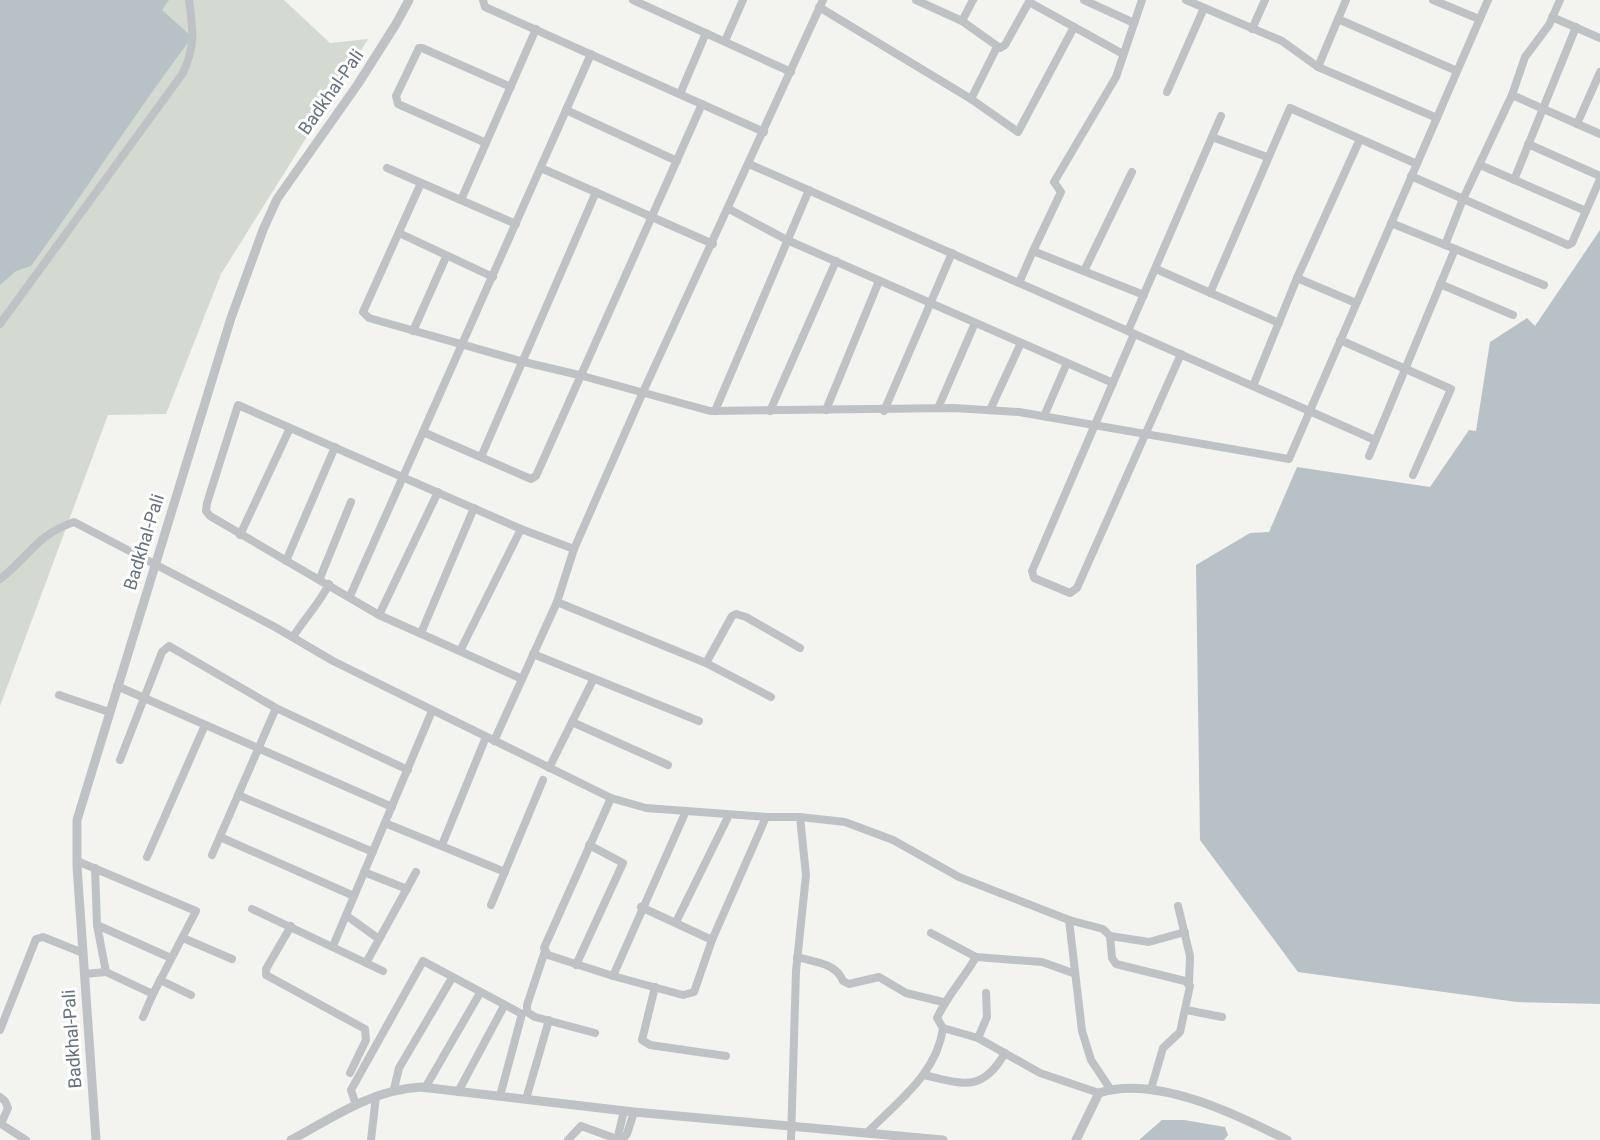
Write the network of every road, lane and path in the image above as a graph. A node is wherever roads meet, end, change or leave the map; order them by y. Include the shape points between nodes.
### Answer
1 (189, 0) edge
2 (408, 0) edge
3 (483, 0) edge
4 (633, 0) edge
5 (743, 0) edge
6 (916, 0) edge
7 (973, 0) edge
8 (1084, 0) edge
9 (1142, 0) edge
10 (1186, 0) edge
11 (1265, 0) edge
12 (1346, 0) edge
13 (1433, 0) edge
14 (1488, 0) edge
15 (1560, 0) edge
16 (1030, 1) edge
17 (821, 4) edge
18 (1204, 8) junction
19 (1552, 17) junction
20 (1338, 19) junction
21 (1479, 19) junction
22 (962, 21) junction
23 (1134, 23) junction
24 (1074, 27) junction
25 (1575, 27) junction
26 (536, 29) junction
27 (1252, 29) junction
28 (706, 33) junction
29 (1600, 38) edge
30 (724, 41) junction
31 (997, 47) junction
32 (591, 54) junction
33 (1123, 54) junction
34 (1318, 67) junction
35 (1457, 71) junction
36 (791, 72) junction
37 (1600, 72) edge
38 (511, 87) junction
39 (1167, 92) dead end
40 (680, 94) junction
41 (1512, 95) junction
42 (971, 99) junction
43 (702, 104) junction
44 (1543, 109) junction
45 (566, 110) junction
46 (1221, 116) dead end
47 (1437, 118) junction
48 (1577, 124) junction
49 (764, 132) junction
50 (1600, 134) edge
51 (1212, 137) junction
52 (1360, 139) junction
53 (486, 143) junction
54 (1528, 144) junction
55 (1267, 158) junction
56 (677, 160) junction
57 (749, 164) junction
58 (1417, 164) junction
59 (1480, 165) junction
60 (387, 168) dead end
61 (541, 168) junction
62 (1132, 172) dead end
63 (1411, 176) junction
64 (1600, 178) edge
65 (1514, 180) junction
66 (422, 183) junction
67 (808, 190) junction
68 (596, 192) junction
69 (1463, 199) junction
70 (460, 200) junction
71 (729, 209) junction
72 (1586, 211) junction
73 (652, 217) junction
74 (1391, 223) junction
75 (516, 224) junction
76 (399, 233) junction
77 (787, 240) junction
78 (713, 244) junction
79 (1445, 245) junction
80 (1455, 249) junction
81 (1033, 251) junction
82 (952, 253) junction
83 (446, 257) junction
84 (836, 261) junction
85 (1156, 269) junction
86 (1084, 272) junction
87 (493, 277) junction
88 (1297, 278) junction
89 (879, 281) junction
90 (1019, 283) junction
91 (1440, 284) junction
92 (1544, 285) dead end
93 (1210, 293) junction
94 (1144, 295) junction
95 (930, 303) junction
96 (1356, 303) junction
97 (1513, 315) dead end
98 (975, 323) junction
99 (1279, 323) junction
100 (0, 324) edge
101 (413, 331) junction
102 (1131, 332) junction
103 (1340, 340) junction
104 (1021, 343) junction
105 (463, 345) junction
106 (1181, 354) junction
107 (524, 363) junction
108 (1067, 363) junction
109 (1405, 368) junction
110 (579, 375) junction
111 (1113, 383) junction
112 (1253, 386) junction
113 (643, 392) junction
114 (938, 408) junction
115 (826, 410) junction
116 (990, 410) junction
117 (715, 411) junction
118 (770, 411) junction
119 (884, 411) junction
120 (1310, 411) junction
121 (1044, 416) junction
122 (1095, 425) junction
123 (290, 428) junction
124 (423, 432) junction
125 (1145, 434) junction
126 (1376, 440) junction
127 (335, 447) junction
128 (1369, 456) dead end
129 (481, 457) junction
130 (1413, 475) dead end
131 (403, 477) junction
132 (438, 492) junction
133 (351, 502) dead end
134 (474, 507) junction
135 (520, 529) junction
136 (240, 535) junction
137 (574, 549) junction
138 (286, 561) junction
139 (155, 565) junction
140 (320, 578) junction
141 (0, 579) edge
142 (329, 584) junction
143 (350, 596) junction
144 (557, 602) junction
145 (379, 615) junction
146 (421, 633) junction
147 (293, 637) junction
148 (800, 648) dead end
149 (460, 651) junction
150 (533, 654) junction
151 (706, 663) junction
152 (522, 679) junction
153 (593, 680) junction
154 (117, 686) junction
155 (59, 695) dead end
156 (771, 697) dead end
157 (145, 699) junction
158 (276, 708) junction
159 (432, 711) junction
160 (109, 712) junction
161 (699, 721) dead end
162 (572, 722) junction
163 (205, 725) junction
164 (490, 739) junction
165 (257, 748) junction
166 (120, 760) dead end
167 (668, 765) dead end
168 (549, 768) junction
169 (408, 770) junction
170 (543, 780) dead end
171 (238, 795) junction
172 (611, 798) junction
173 (392, 807) junction
174 (686, 812) junction
175 (729, 815) junction
176 (766, 817) junction
177 (800, 817) junction
178 (385, 823) junction
179 (220, 837) junction
180 (442, 845) junction
181 (590, 845) junction
182 (373, 852) junction
183 (212, 855) dead end
184 (147, 857) dead end
185 (77, 861) junction
186 (95, 868) junction
187 (364, 872) junction
188 (416, 872) dead end
189 (505, 872) junction
190 (407, 889) junction
191 (354, 896) junction
192 (491, 905) dead end
193 (1178, 906) dead end
194 (641, 907) junction
195 (252, 909) dead end
196 (347, 916) junction
197 (1069, 920) junction
198 (676, 921) junction
199 (97, 925) junction
200 (291, 926) junction
201 (1185, 932) junction
202 (932, 933) dead end
203 (1110, 936) junction
204 (183, 938) junction
205 (379, 939) junction
206 (712, 940) junction
207 (333, 946) junction
208 (545, 951) junction
209 (83, 953) junction
210 (797, 957) junction
211 (976, 957) junction
212 (171, 958) junction
213 (232, 959) dead end
214 (366, 963) junction
215 (576, 965) junction
216 (383, 971) dead end
217 (106, 972) junction
218 (1073, 973) junction
219 (84, 974) junction
220 (613, 976) junction
221 (452, 978) junction
222 (160, 980) junction
223 (1189, 983) junction
224 (654, 987) junction
225 (153, 993) junction
226 (480, 993) junction
227 (986, 993) dead end
228 (191, 995) dead end
229 (943, 1002) junction
230 (504, 1006) junction
231 (1186, 1010) junction
232 (143, 1017) dead end
233 (1222, 1017) dead end
234 (549, 1020) junction
235 (943, 1028) junction
236 (0, 1030) edge
237 (595, 1033) dead end
238 (978, 1038) junction
239 (1005, 1053) junction
240 (726, 1056) dead end
241 (350, 1073) dead end
242 (924, 1075) junction
243 (425, 1088) junction
244 (394, 1089) junction
245 (1111, 1089) junction
246 (1151, 1089) junction
247 (458, 1092) junction
248 (1099, 1093) junction
249 (376, 1096) junction
250 (500, 1096) junction
251 (0, 1097) edge
252 (526, 1099) junction
253 (356, 1105) junction
254 (629, 1111) junction
255 (792, 1128) junction
256 (867, 1133) junction
257 (26, 1140) edge
258 (96, 1140) edge
259 (291, 1140) edge
260 (371, 1140) edge
261 (568, 1140) edge
262 (619, 1140) edge
263 (791, 1140) edge
264 (938, 1140) edge
265 (943, 1140) edge
266 (1076, 1140) edge
267 (1287, 1140) edge

1 - 100 street via 194,40 183,73
2 - 139 street, Badkhal-Pali via 364,74 277,199 263,230
3 - 26 street via 485,7
4 - 28 street
5 - 30 street
6 - 22 street
7 - 22 street
8 - 23 street
9 - 23 street
10 - 18 street
11 - 27 street
12 - 20 street
13 - 21 street
14 - 21 street
15 - 19 street
16 - 24 street
16 - 31 street via 1005,45
17 - 36 street
17 - 42 street
18 - 27 street
18 - 39 street
19 - 25 street
19 - 41 street via 1525,57
20 - 34 street
20 - 35 street
21 - 35 street
22 - 31 street
23 - 33 street
24 - 33 street
24 - 42 street via 1018,132
25 - 29 street
25 - 44 street
26 - 32 street
26 - 38 street
27 - 34 street via 1282,41
28 - 30 street
28 - 40 street
30 - 36 street
31 - 42 street
32 - 40 street
32 - 45 street
33 - 81 street via 1116,77 1054,182 1061,192
34 - 47 street
35 - 47 street
36 - 49 street
37 - 48 street
38 - 53 street
38 - 53 street via 419,48 396,96 398,104
40 - 43 street
41 - 44 street
41 - 59 street
43 - 49 street
43 - 56 street
44 - 48 street
44 - 54 street
45 - 56 street
45 - 61 street
46 - 51 street
47 - 58 street
48 - 50 street
49 - 57 street
51 - 55 street
51 - 85 street
52 - 55 street via 1290,108
52 - 58 street
52 - 88 street
53 - 70 street
54 - 64 street
54 - 65 street
55 - 93 street
56 - 73 street
57 - 67 street
57 - 71 street
58 - 63 street
59 - 65 street
59 - 69 street
60 - 66 street
61 - 68 street
61 - 75 street
62 - 86 street
63 - 69 street
63 - 74 street
64 - 72 street
65 - 72 street
66 - 70 street
66 - 76 street
67 - 77 street
67 - 82 street
68 - 73 street
68 - 107 street
69 - 72 street via 1568,245
69 - 79 street
70 - 75 street
71 - 77 street
71 - 78 street
73 - 78 street
73 - 110 street
74 - 79 street
74 - 96 street
75 - 87 street
76 - 83 street
76 - 101 street via 363,312 369,318
77 - 84 street
77 - 117 street
78 - 113 street
79 - 80 street
80 - 91 street
80 - 92 street
81 - 86 street
81 - 90 street
82 - 90 street
82 - 95 street
83 - 87 street
83 - 101 street
84 - 89 street
84 - 118 street
85 - 93 street
85 - 94 street
86 - 94 street
87 - 105 street
88 - 96 street
88 - 99 street
89 - 95 street
89 - 115 street
90 - 102 street
91 - 97 street
91 - 109 street
93 - 99 street
94 - 102 street
95 - 98 street
95 - 119 street
96 - 103 street
98 - 104 street
98 - 114 street
99 - 112 street
101 - 105 street
102 - 106 street
102 - 111 street
103 - 109 street
103 - 120 street
104 - 108 street
104 - 116 street
105 - 107 street
105 - 124 street
106 - 112 street
106 - 125 street
107 - 110 street
107 - 129 street
108 - 111 street
108 - 121 street
109 - 126 street
109 - 130 street via 1451,388
110 - 113 street
110 - 129 street via 536,476 531,478
111 - 122 street
112 - 120 street
113 - 117 street
113 - 137 street
114 - 116 street
114 - 119 street
115 - 118 street
115 - 119 street
116 - 121 street
117 - 118 street
120 - 125 street via 1289,459
120 - 126 street
121 - 122 street
122 - 125 street
122 - 125 street via 1032,571 1034,578 1070,593 1077,588
123 - 127 street
123 - 136 street
123 - 136 street via 238,405 206,511
124 - 129 street
124 - 131 street
126 - 128 street
127 - 131 street
127 - 138 street
131 - 132 street
131 - 143 street
132 - 134 street
132 - 145 street
133 - 140 street
134 - 135 street
134 - 146 street
135 - 137 street
135 - 149 street
136 - 138 street
137 - 144 street
138 - 140 street
139 - 141 street via 74,522 40,539
139 - 147 street
139 - 154 street, Badkhal-Pali
140 - 142 street
142 - 143 street
142 - 147 street
143 - 145 street
144 - 150 street
144 - 151 street
145 - 146 street
146 - 149 street
147 - 159 street
148 - 151 street via 736,614
149 - 152 street
150 - 152 street
150 - 153 street
151 - 156 street
152 - 164 street
153 - 161 street
153 - 162 street
154 - 157 street
154 - 160 street, Badkhal-Pali
155 - 160 street
157 - 158 street via 162,652 169,646
157 - 163 street
157 - 166 street
158 - 165 street
158 - 169 street
159 - 164 street
159 - 169 street
160 - 185 street, Badkhal-Pali via 77,820
162 - 167 street
162 - 168 street
163 - 165 street
163 - 184 street
164 - 168 street
164 - 180 street
165 - 171 street
165 - 173 street
168 - 172 street
169 - 173 street
170 - 189 street
171 - 179 street
171 - 182 street
172 - 174 street via 646,808
172 - 181 street
173 - 178 street
174 - 175 street
174 - 194 street
175 - 176 street
175 - 198 street
176 - 177 street
176 - 206 street
177 - 197 street via 845,822 893,840 959,877
177 - 210 street via 806,875
178 - 180 street
178 - 182 street
179 - 183 street
179 - 191 street
180 - 189 street
181 - 208 street
181 - 215 street via 623,863
182 - 187 street
185 - 186 street
185 - 209 street, Badkhal-Pali
186 - 199 street
186 - 204 street via 194,909 196,914
187 - 190 street
187 - 191 street
188 - 190 street
189 - 192 street
190 - 205 street
191 - 196 street
193 - 201 street
194 - 198 street
194 - 220 street
195 - 200 street
196 - 205 street
196 - 207 street
197 - 203 street via 1103,929
197 - 218 street
198 - 206 street
199 - 212 street
199 - 217 street
200 - 207 street
200 - 241 street via 266,975 365,1029 366,1040
201 - 203 street via 1149,942
201 - 223 street via 1190,956
202 - 211 street
203 - 223 street via 1116,964
204 - 212 street
204 - 213 street
205 - 214 street
206 - 224 street via 694,993 683,995
207 - 214 street
208 - 215 street via 548,956
208 - 234 street via 526,1005 527,1012
209 - 219 street, Badkhal-Pali
209 - 236 street via 43,937 36,939
210 - 229 street via 835,968 849,984 879,977 906,993
210 - 255 street
211 - 218 street via 1042,962
211 - 229 street via 961,984
212 - 222 street
214 - 216 street
215 - 220 street
217 - 219 street
217 - 225 street
218 - 245 street via 1091,1060
219 - 258 street, Badkhal-Pali
220 - 224 street
221 - 226 street
221 - 244 street via 399,1068
221 - 253 street via 423,961 351,1090
222 - 225 street
222 - 228 street
223 - 231 street
224 - 240 street via 642,1040 650,1045
225 - 232 street
226 - 230 street
226 - 243 street
227 - 238 street via 987,1017
229 - 235 street via 937,1018
230 - 247 street
230 - 250 street via 522,1014
231 - 233 street
231 - 246 street via 1178,1037 1163,1048
234 - 237 street
234 - 252 street
235 - 238 street
235 - 242 street via 935,1056
238 - 239 street
239 - 242 street via 995,1071 974,1082 959,1083
239 - 248 street via 1040,1073
242 - 256 street
243 - 244 street
243 - 247 street
244 - 249 street
245 - 246 street
245 - 248 street
246 - 267 street via 1243,1119
247 - 250 street
248 - 266 street
249 - 253 street
249 - 260 street
250 - 252 street
251 - 257 street via 8,1108 1,1124
252 - 254 street
253 - 259 street
254 - 255 street
254 - 262 street via 627,1134
255 - 256 street
255 - 263 street
256 - 264 street
261 - 262 street via 581,1126
264 - 265 street

